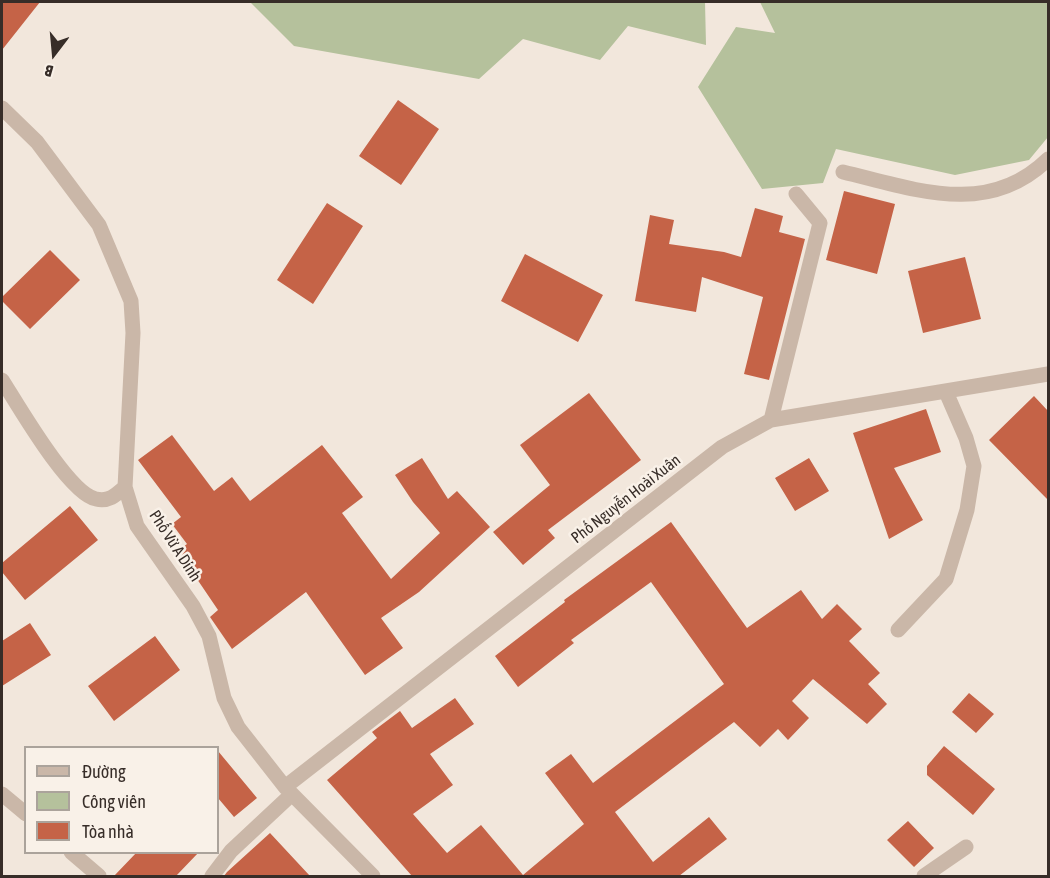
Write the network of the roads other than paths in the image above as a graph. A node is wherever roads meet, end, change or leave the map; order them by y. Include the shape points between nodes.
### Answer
1 (2, 108) edge
2 (1048, 159) edge
3 (843, 172) dead end
4 (796, 194) dead end
5 (1048, 374) edge
6 (2, 380) edge
7 (946, 392) junction
8 (771, 420) junction
9 (125, 488) junction
10 (898, 630) dead end
11 (289, 790) junction
12 (2, 794) edge
13 (24, 812) edge
14 (966, 847) dead end
15 (73, 854) edge
16 (99, 876) edge
17 (212, 876) edge
18 (373, 876) edge
19 (924, 876) edge

1 - 9 street, Phố Vừ A Dính via 37,142 99,225 131,301 133,333
2 - 3 street via 1024,178 985,194 944,196
4 - 8 street via 820,223
5 - 7 street, Phố Nguyễn Hoài Xuân
6 - 9 street via 71,483 95,500 111,499
7 - 8 street, Phố Nguyễn Hoài Xuân
7 - 10 street via 974,466 967,510 946,579
8 - 11 street, Phố Nguyễn Hoài Xuân via 722,447
9 - 11 street, Phố Vừ A Dính via 137,526 193,606 209,636 224,698 238,728
11 - 17 street, Phố Nguyễn Hoài Xuân via 231,850
11 - 18 street, Phố Vừ A Dính
12 - 13 street
14 - 19 street
15 - 16 street

